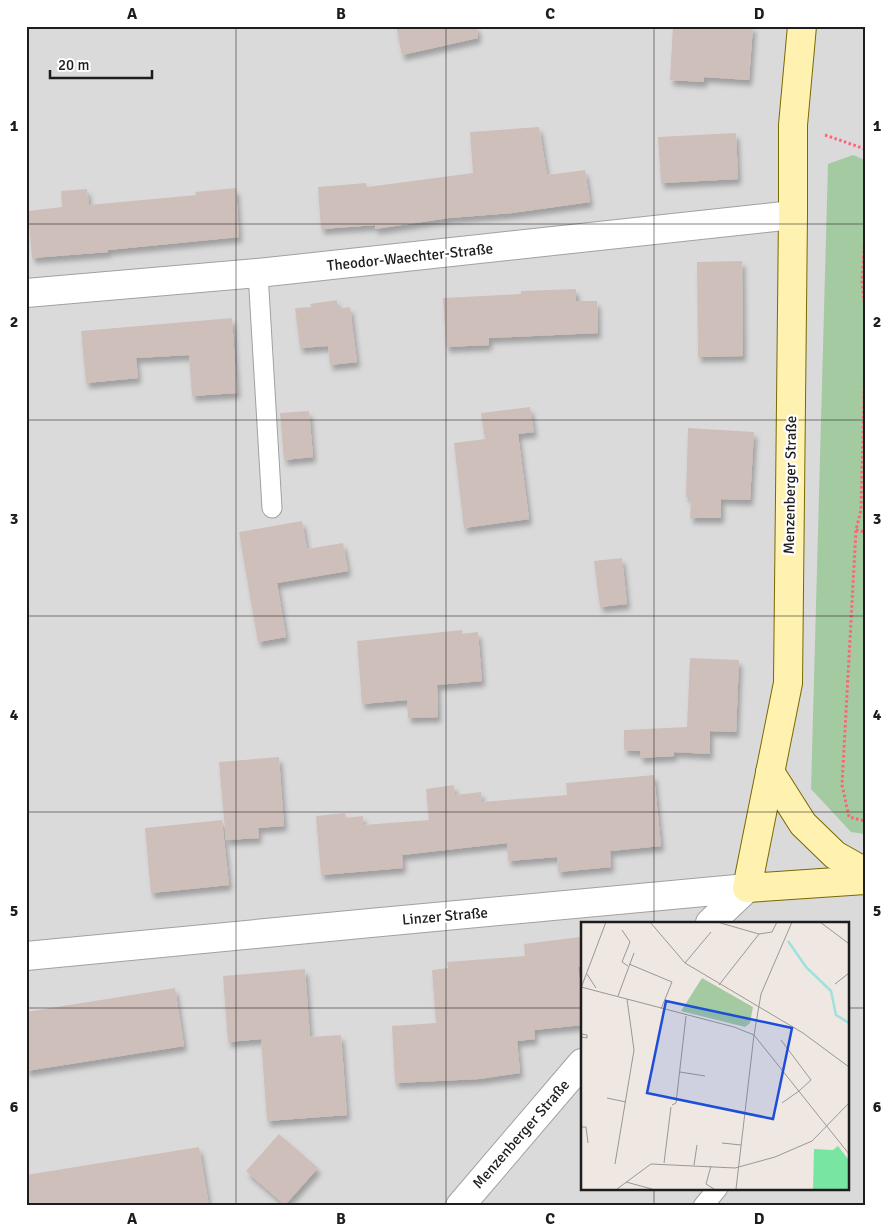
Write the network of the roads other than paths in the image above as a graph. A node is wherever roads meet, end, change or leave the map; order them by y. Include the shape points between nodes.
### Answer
1 (802, 26) edge
2 (793, 214) junction
3 (258, 274) junction
4 (26, 293) edge
5 (272, 508) dead end
6 (770, 772) junction
7 (865, 872) edge
8 (865, 880) edge
9 (747, 888) junction
10 (711, 922) edge
11 (26, 956) edge
12 (581, 1064) edge
13 (716, 1190) edge
14 (460, 1206) edge
15 (702, 1206) edge

1 - 2 main road, Menzenberger Straße via 793,125
2 - 3 street, Theodor-Waechter-Straße
2 - 6 main road, Menzenberger Straße via 788,683
3 - 4 street, Theodor-Waechter-Straße
3 - 5 lane
6 - 7 main road via 803,824 835,854
6 - 9 main road, Menzenberger Straße
8 - 9 main road, Linzer Straße
9 - 10 street
9 - 11 street, Linzer Straße
12 - 14 street, Menzenberger Straße
13 - 15 lane

